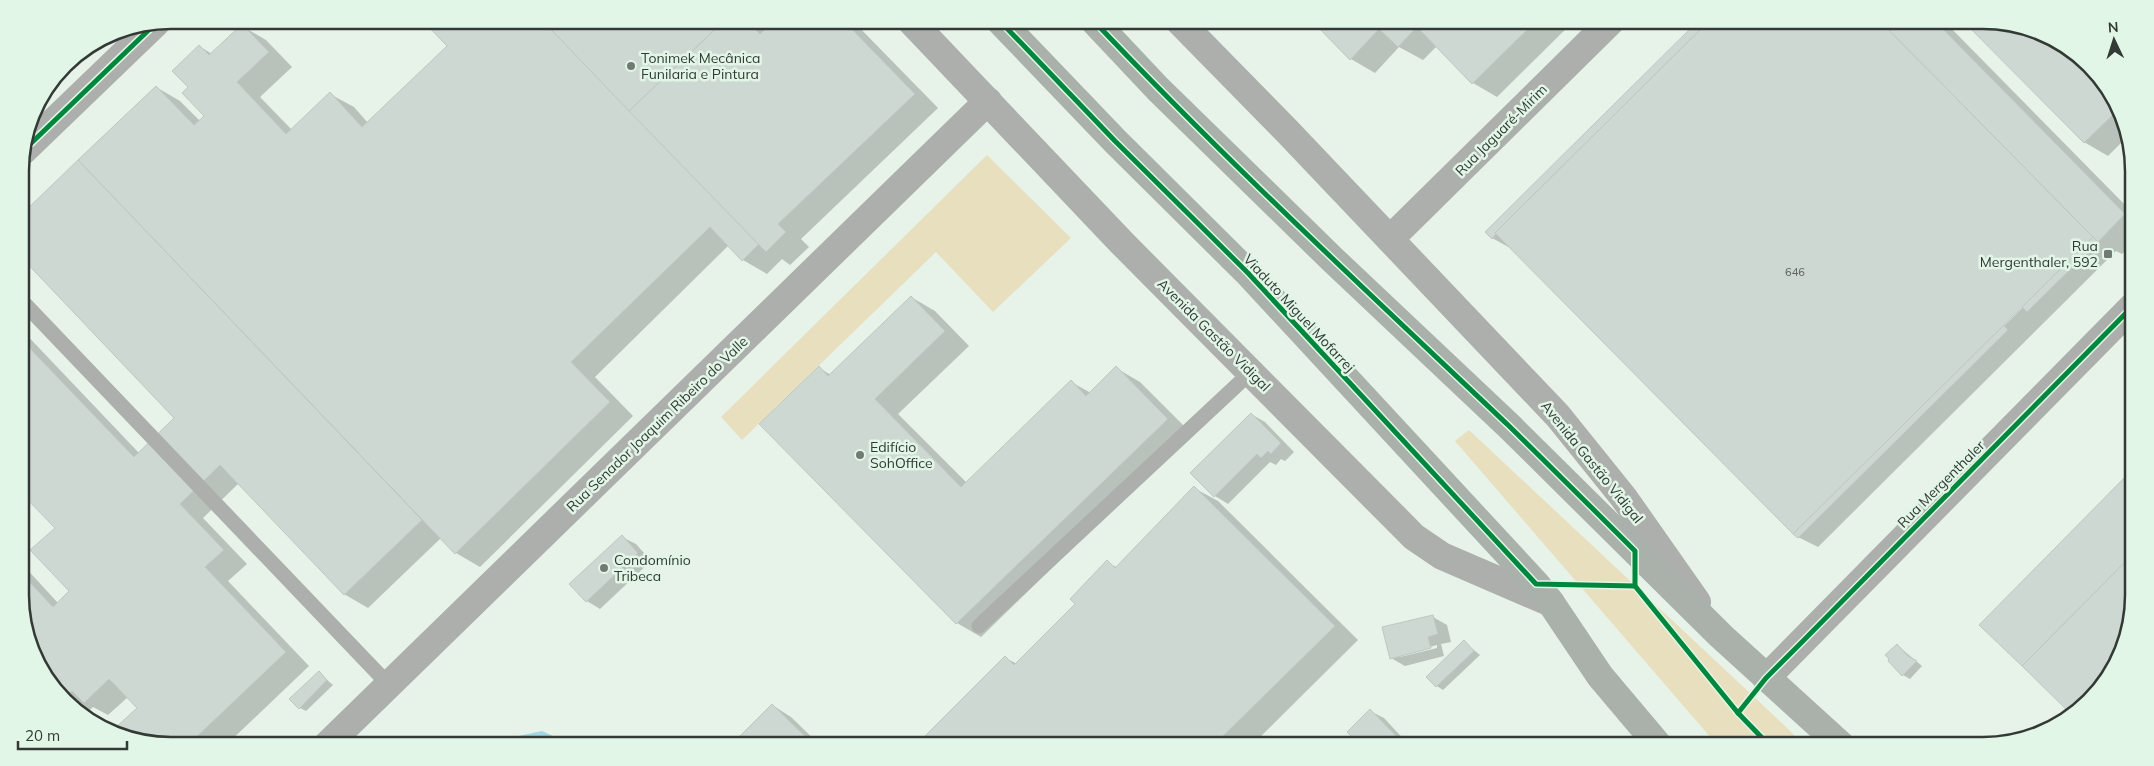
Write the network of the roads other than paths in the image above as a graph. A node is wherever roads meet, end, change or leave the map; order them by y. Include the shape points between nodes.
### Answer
1 (919, 29) edge
2 (1008, 29) edge
3 (1102, 29) edge
4 (1187, 29) edge
5 (1603, 29) edge
6 (148, 30) edge
7 (988, 101) junction
8 (32, 142) edge
9 (1390, 239) junction
10 (29, 308) edge
11 (2125, 314) edge
12 (1251, 372) junction
13 (1544, 593) junction
14 (979, 626) dead end
15 (1721, 636) junction
16 (1766, 678) junction
17 (389, 685) junction
18 (335, 737) edge
19 (1649, 737) edge
20 (1832, 737) edge

1 - 7 street, Avenida Gastão Vidigal
2 - 13 highway, Viaduto Miguel Mofarrej via 1248,273
3 - 15 highway, Avenida Gastão Vidigal via 1332,259 1510,427
4 - 9 street, Avenida Gastão Vidigal
5 - 9 street, Rua Jaguaré-Mirim
6 - 8 street
7 - 12 street, Avenida Gastão Vidigal via 1063,182
7 - 17 street, Rua Senador Joaquim Ribeiro do Valle
9 - 15 street, Avenida Gastão Vidigal via 1558,416 1624,498
10 - 17 lane
11 - 16 street, Rua Mergenthaler
12 - 13 street, Avenida Gastão Vidigal via 1414,537 1442,556
12 - 14 lane
13 - 19 highway via 1600,676
15 - 16 highway, Avenida Gastão Vidigal
16 - 20 highway, Avenida Gastão Vidigal
17 - 18 street, Rua Senador Joaquim Ribeiro do Valle

